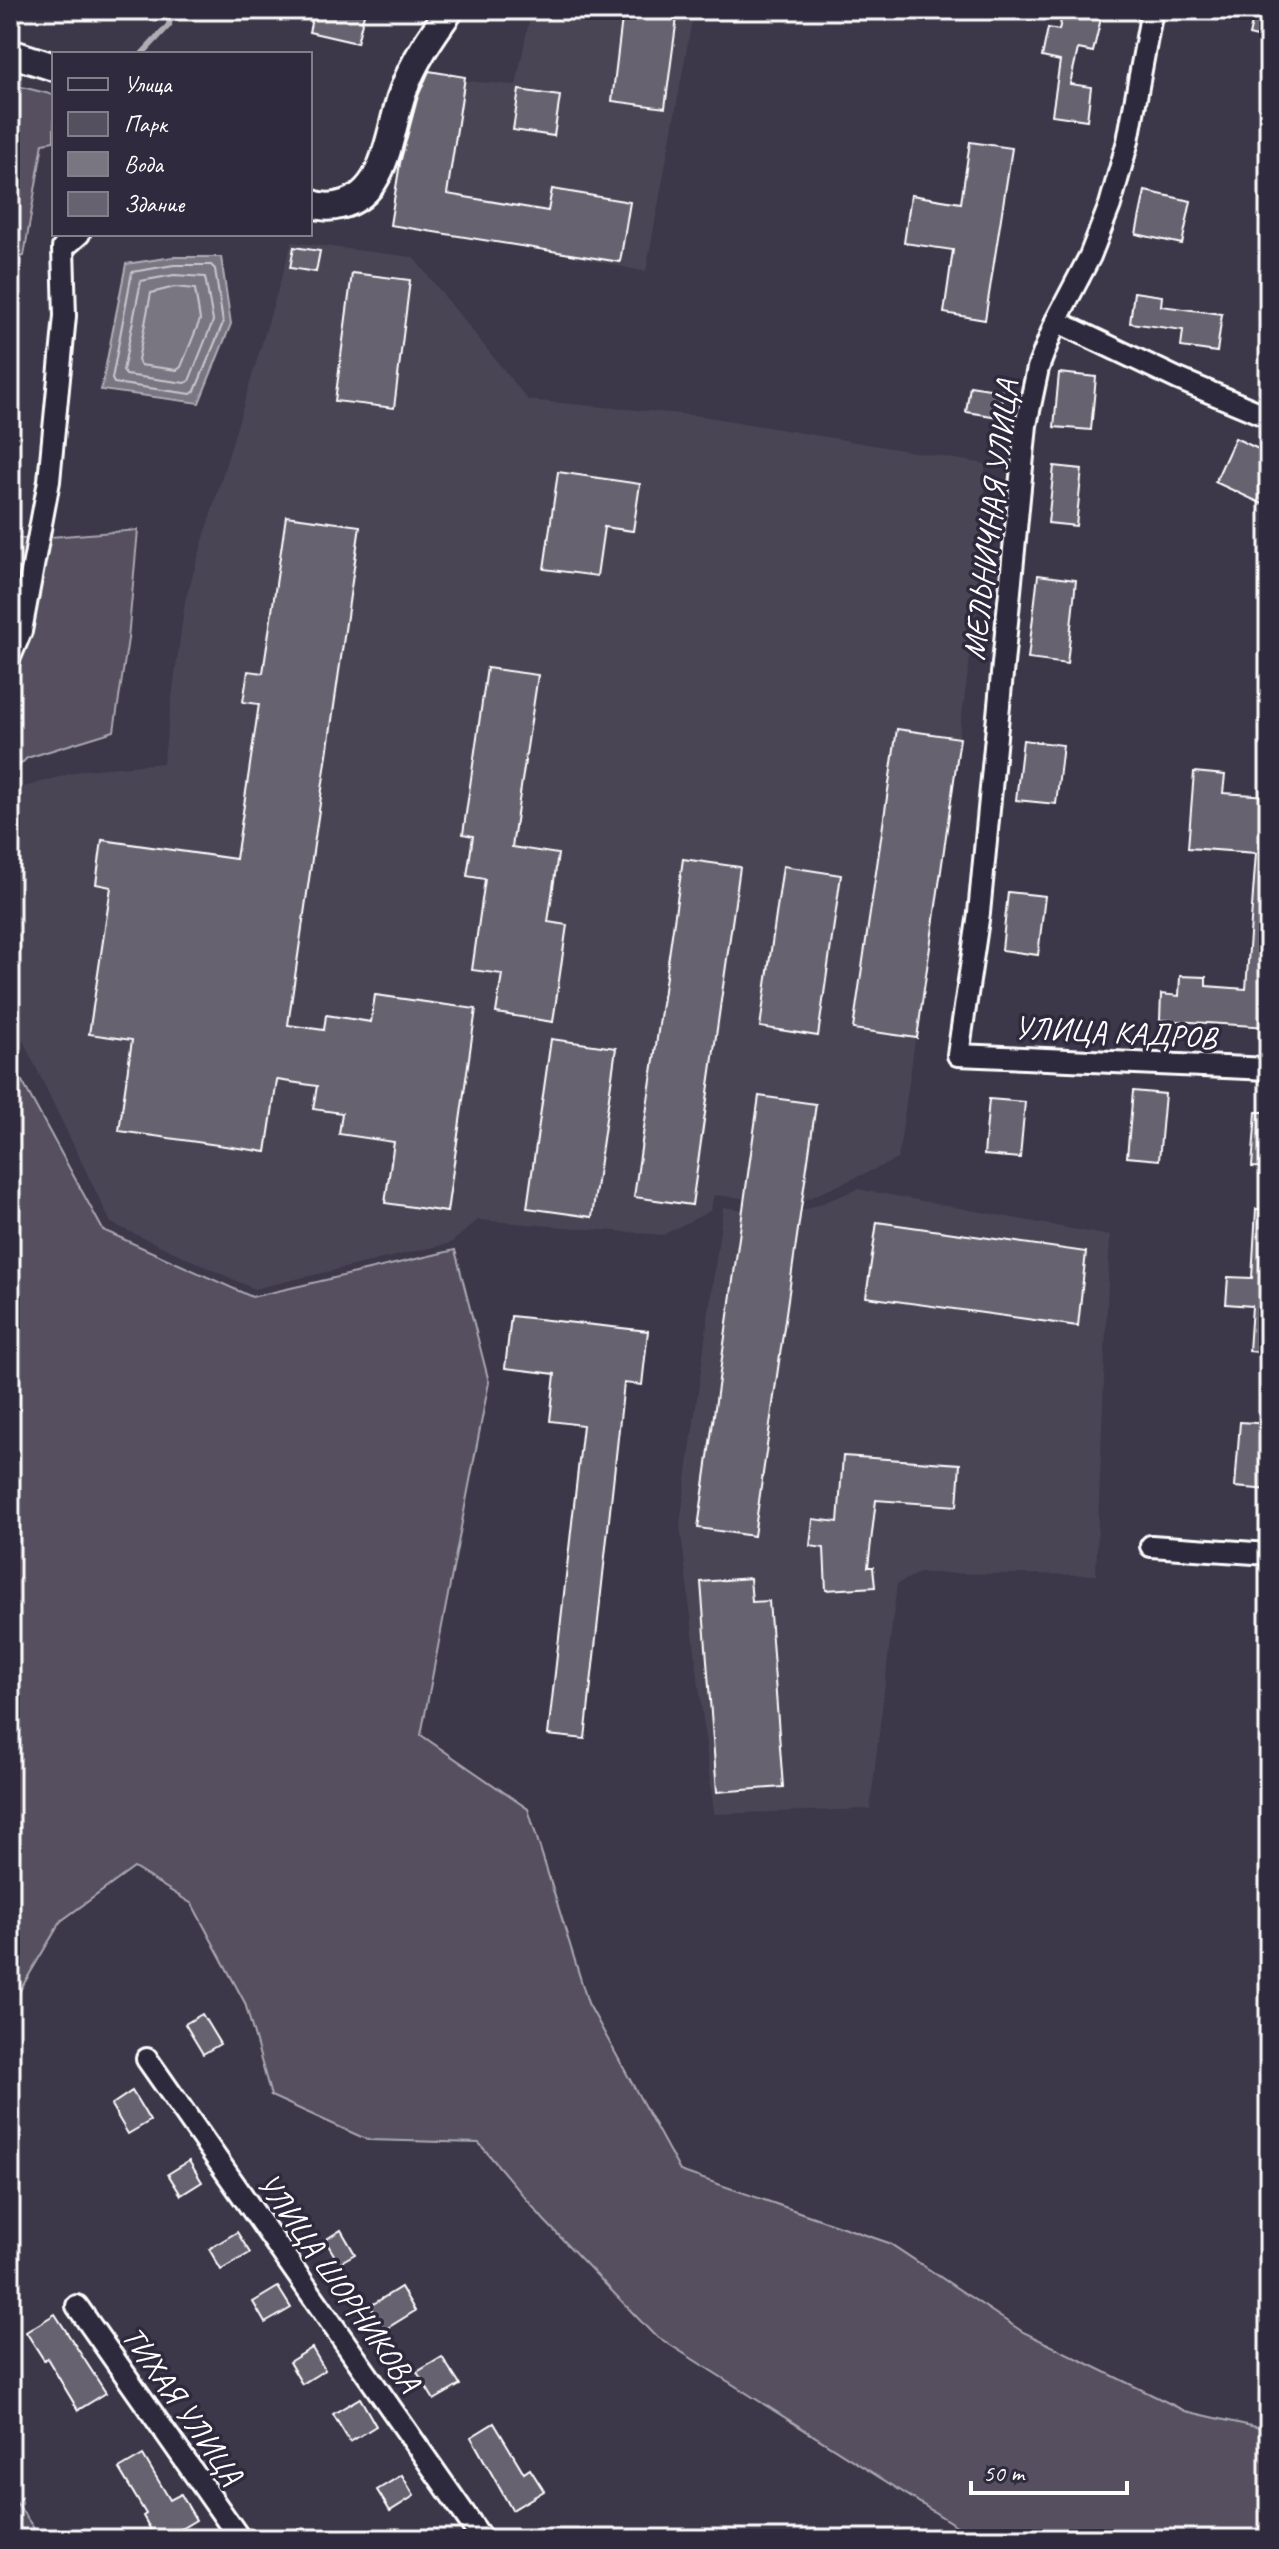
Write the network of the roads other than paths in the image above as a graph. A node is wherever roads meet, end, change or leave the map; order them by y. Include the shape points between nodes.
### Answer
1 (450, 10) edge
2 (1152, 10) edge
3 (10, 53) edge
4 (52, 66) edge
5 (312, 205) edge
6 (77, 236) edge
7 (1056, 321) junction
8 (1269, 417) edge
9 (10, 657) edge
10 (958, 1055) joint
11 (1269, 1069) edge
12 (1151, 1546) dead end
13 (1269, 1554) edge
14 (147, 2059) dead end
15 (77, 2306) dead end
16 (240, 2539) edge
17 (482, 2539) edge

1 - 5 main road via 415,62 383,163 366,192 350,203
2 - 7 street, МЕЛЬНИЧНАЯ УЛИЦА via 1128,141 1110,205
3 - 4 main road
6 - 9 street via 63,248 65,316 49,481 21,631
7 - 8 street
7 - 10 street, МЕЛЬНИЧНАЯ УЛИЦА via 1038,368 1026,425 979,913
10 - 11 street, УЛИЦА КАДРОВ
12 - 13 street
14 - 17 street, УЛИЦА ШОРНИКОВА
15 - 16 street, ТИХАЯ УЛИЦА

